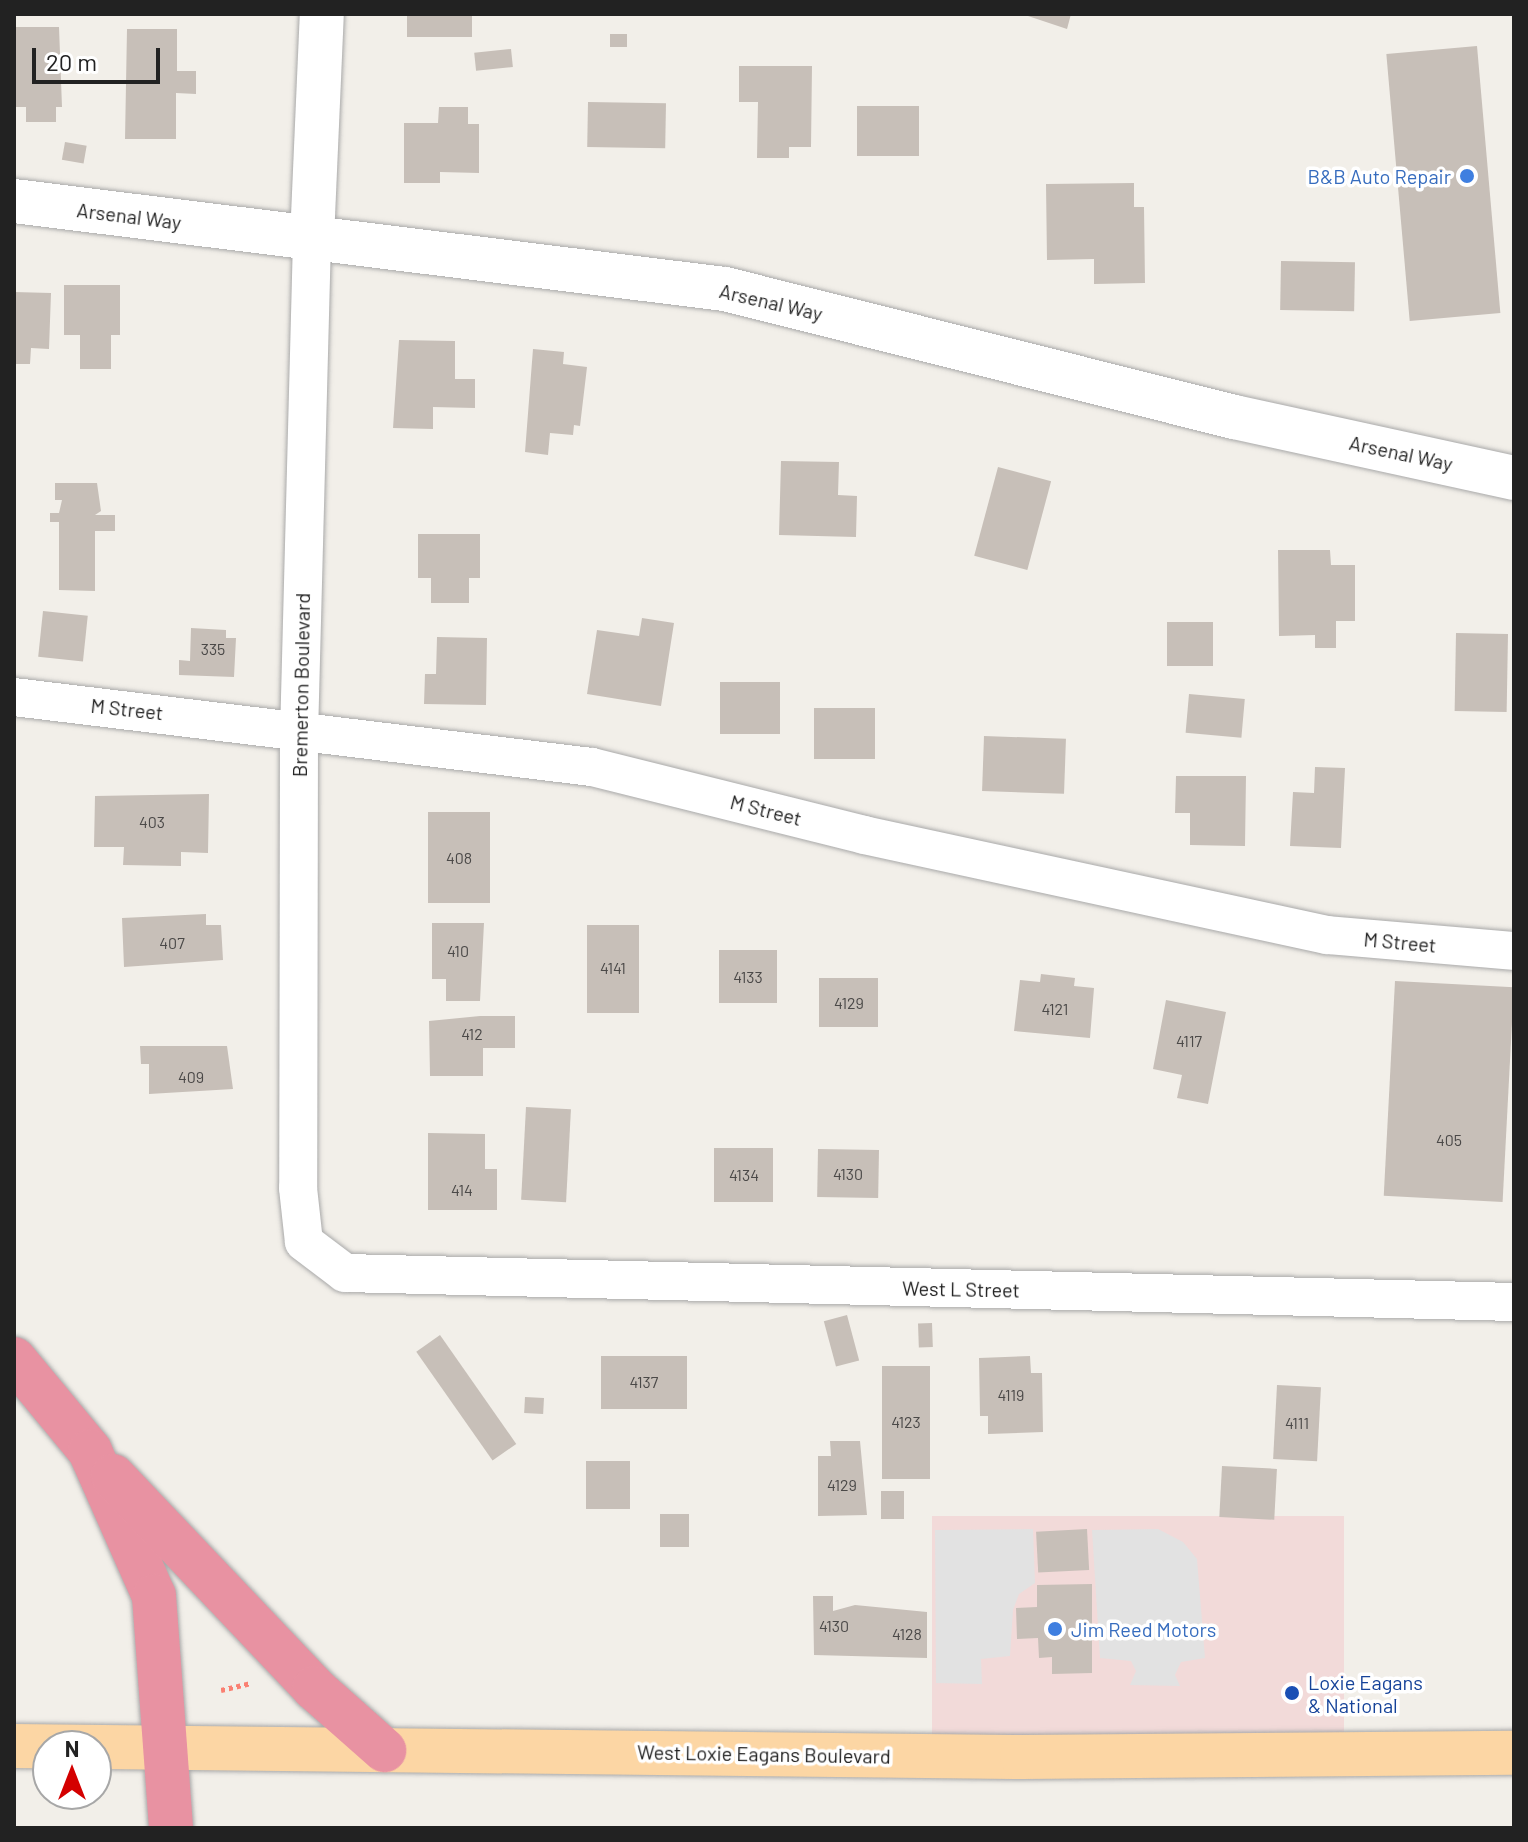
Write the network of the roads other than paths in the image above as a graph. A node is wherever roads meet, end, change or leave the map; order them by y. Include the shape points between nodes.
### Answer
1 (322, 14) edge
2 (14, 201) edge
3 (312, 239) junction
4 (1514, 478) edge
5 (14, 697) edge
6 (299, 731) junction
7 (1514, 951) edge
8 (408, 1275) joint
9 (1514, 1302) edge
10 (14, 1359) edge
11 (90, 1451) junction
12 (14, 1746) edge
13 (165, 1746) junction
14 (384, 1750) junction
15 (1514, 1753) edge
16 (171, 1828) edge

1 - 3 street, Bremerton Boulevard
2 - 3 street, Arsenal Way
3 - 4 street, Arsenal Way via 725,289 1234,417
3 - 6 street, Bremerton Boulevard
5 - 6 street, M Street
6 - 7 street, M Street via 592,767 864,835 1327,935
6 - 8 street, Bremerton Boulevard via 298,1188 304,1242 345,1273
8 - 9 street, West L Street
10 - 11 highway
11 - 13 highway via 154,1596
11 - 14 highway via 314,1688
12 - 13 main road, West Loxie Eagans Boulevard
13 - 14 main road, West Loxie Eagans Boulevard
13 - 16 highway
14 - 15 main road, West Loxie Eagans Boulevard via 1022,1757

